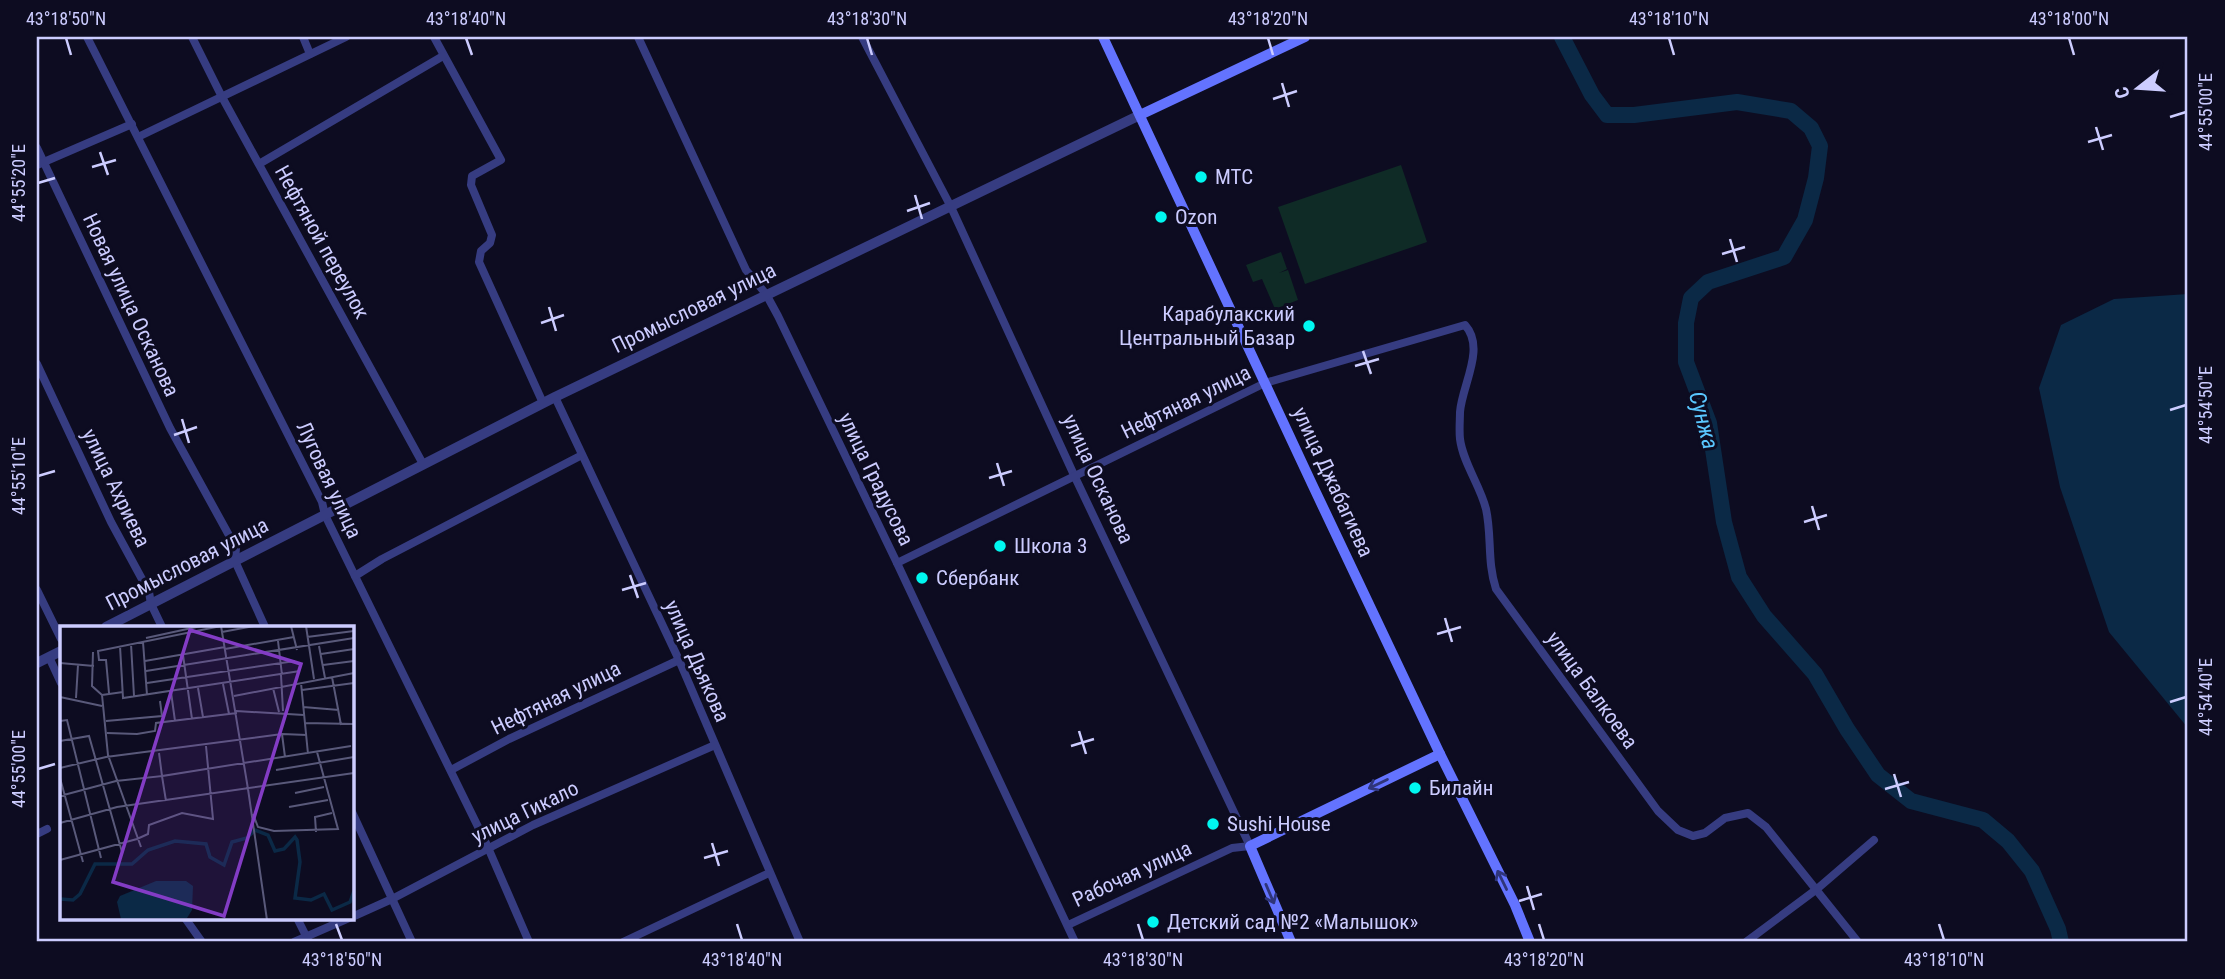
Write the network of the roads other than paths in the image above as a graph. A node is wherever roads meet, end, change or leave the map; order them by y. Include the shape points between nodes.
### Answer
1 (87, 37) edge
2 (192, 37) edge
3 (303, 37) edge
4 (346, 37) edge
5 (434, 37) edge
6 (638, 37) edge
7 (862, 37) edge
8 (1103, 37) edge
9 (1305, 37) edge
10 (310, 54) junction
11 (443, 56) junction
12 (222, 97) junction
13 (1140, 115) junction
14 (132, 124) junction
15 (138, 137) junction
16 (37, 148) edge
17 (40, 163) edge
18 (259, 164) junction
19 (951, 207) junction
20 (766, 294) junction
21 (1465, 325) joint
22 (37, 364) edge
23 (1265, 383) junction
24 (555, 397) junction
25 (543, 403) junction
26 (582, 454) junction
27 (423, 464) junction
28 (1074, 475) junction
29 (325, 515) junction
30 (234, 561) junction
31 (897, 563) junction
32 (355, 576) junction
33 (37, 590) edge
34 (151, 604) junction
35 (108, 626) edge
36 (162, 626) edge
37 (265, 626) edge
38 (60, 637) edge
39 (60, 651) edge
40 (48, 657) junction
41 (679, 660) junction
42 (37, 663) edge
43 (60, 681) edge
44 (715, 745) junction
45 (1440, 754) junction
46 (451, 771) junction
47 (354, 816) edge
48 (47, 829) dead end
49 (37, 834) edge
50 (1874, 840) dead end
51 (1250, 846) junction
52 (487, 849) junction
53 (769, 873) junction
54 (1816, 889) junction
55 (392, 899) junction
56 (354, 915) edge
57 (186, 920) edge
58 (299, 920) edge
59 (344, 920) edge
60 (1068, 925) junction
61 (308, 939) edge
62 (202, 942) edge
63 (294, 942) edge
64 (412, 942) edge
65 (529, 942) edge
66 (623, 942) edge
67 (800, 942) edge
68 (1075, 942) edge
69 (1291, 942) edge
70 (1531, 942) edge
71 (1746, 942) edge
72 (1858, 942) edge

1 - 14 street, Луговая улица
2 - 12 street, Нефтяной переулок
3 - 10 street
4 - 10 street
5 - 11 street
6 - 20 street, улица Градусова via 746,270
7 - 19 street, улица Осканова
8 - 13 main road, улица Джабагиева
9 - 13 main road, Промысловая улица
10 - 12 street
11 - 18 street
11 - 25 street via 501,160 472,176 471,185 492,235 479,262
12 - 15 street
12 - 18 street, Нефтяной переулок
13 - 19 street, Промысловая улица
13 - 23 main road, улица Джабагиева
14 - 15 street, Луговая улица
14 - 17 street
15 - 29 street, Луговая улица
16 - 17 street, Новая улица Осканова
17 - 30 street, Новая улица Осканова via 170,428 236,548
18 - 27 street, Нефтяной переулок
19 - 20 street, Промысловая улица
19 - 28 street, улица Осканова
20 - 24 street, Промысловая улица
20 - 31 street, улица Градусова
21 - 23 street, Нефтяная улица
21 - 54 street, улица Балкоева via 1474,340 1460,408 1460,439 1486,510 1496,589 1658,811 1678,830 1693,836 1725,818 1748,813 1766,827
22 - 34 street, улица Ахриева
23 - 28 street, Нефтяная улица
23 - 45 main road, улица Джабагиева
24 - 25 street, Промысловая улица
24 - 26 street, улица Дьякова
25 - 27 street, Промысловая улица
26 - 32 street
26 - 41 street, улица Дьякова
27 - 29 street, Промысловая улица
28 - 31 street, Нефтяная улица
28 - 51 street, улица Осканова
29 - 30 street, Промысловая улица
29 - 32 street, Луговая улица
30 - 34 street, Промысловая улица
30 - 37 street, Новая улица Осканова
31 - 60 street, улица Градусова
32 - 46 street, Луговая улица
33 - 38 street
34 - 35 street, Промысловая улица
34 - 36 street, улица Ахриева
39 - 40 street
40 - 42 street
40 - 43 street
41 - 44 street, улица Дьякова
41 - 46 street, Нефтяная улица
44 - 52 street, улица Гикало
44 - 53 street, улица Дьякова
45 -> 51 main road, Рабочая улица
70 -> 45 main road, улица Джабагиева
46 - 52 street, Луговая улица
47 - 55 street
48 - 49 street
50 - 54 street
51 - 60 street, Рабочая улица via 1232,848
51 -> 69 main road, улица Осканова
52 - 55 street, улица Гикало
52 - 65 street, Луговая улица
53 - 66 street
53 - 67 street, улица Дьякова
54 - 71 street
54 - 72 street, улица Балкоева
55 - 56 street, улица Гикало
55 - 64 street
57 - 62 street
58 - 61 street
59 - 61 street, улица Гикало
60 - 68 street, улица Градусова
61 - 63 street, улица Гикало

